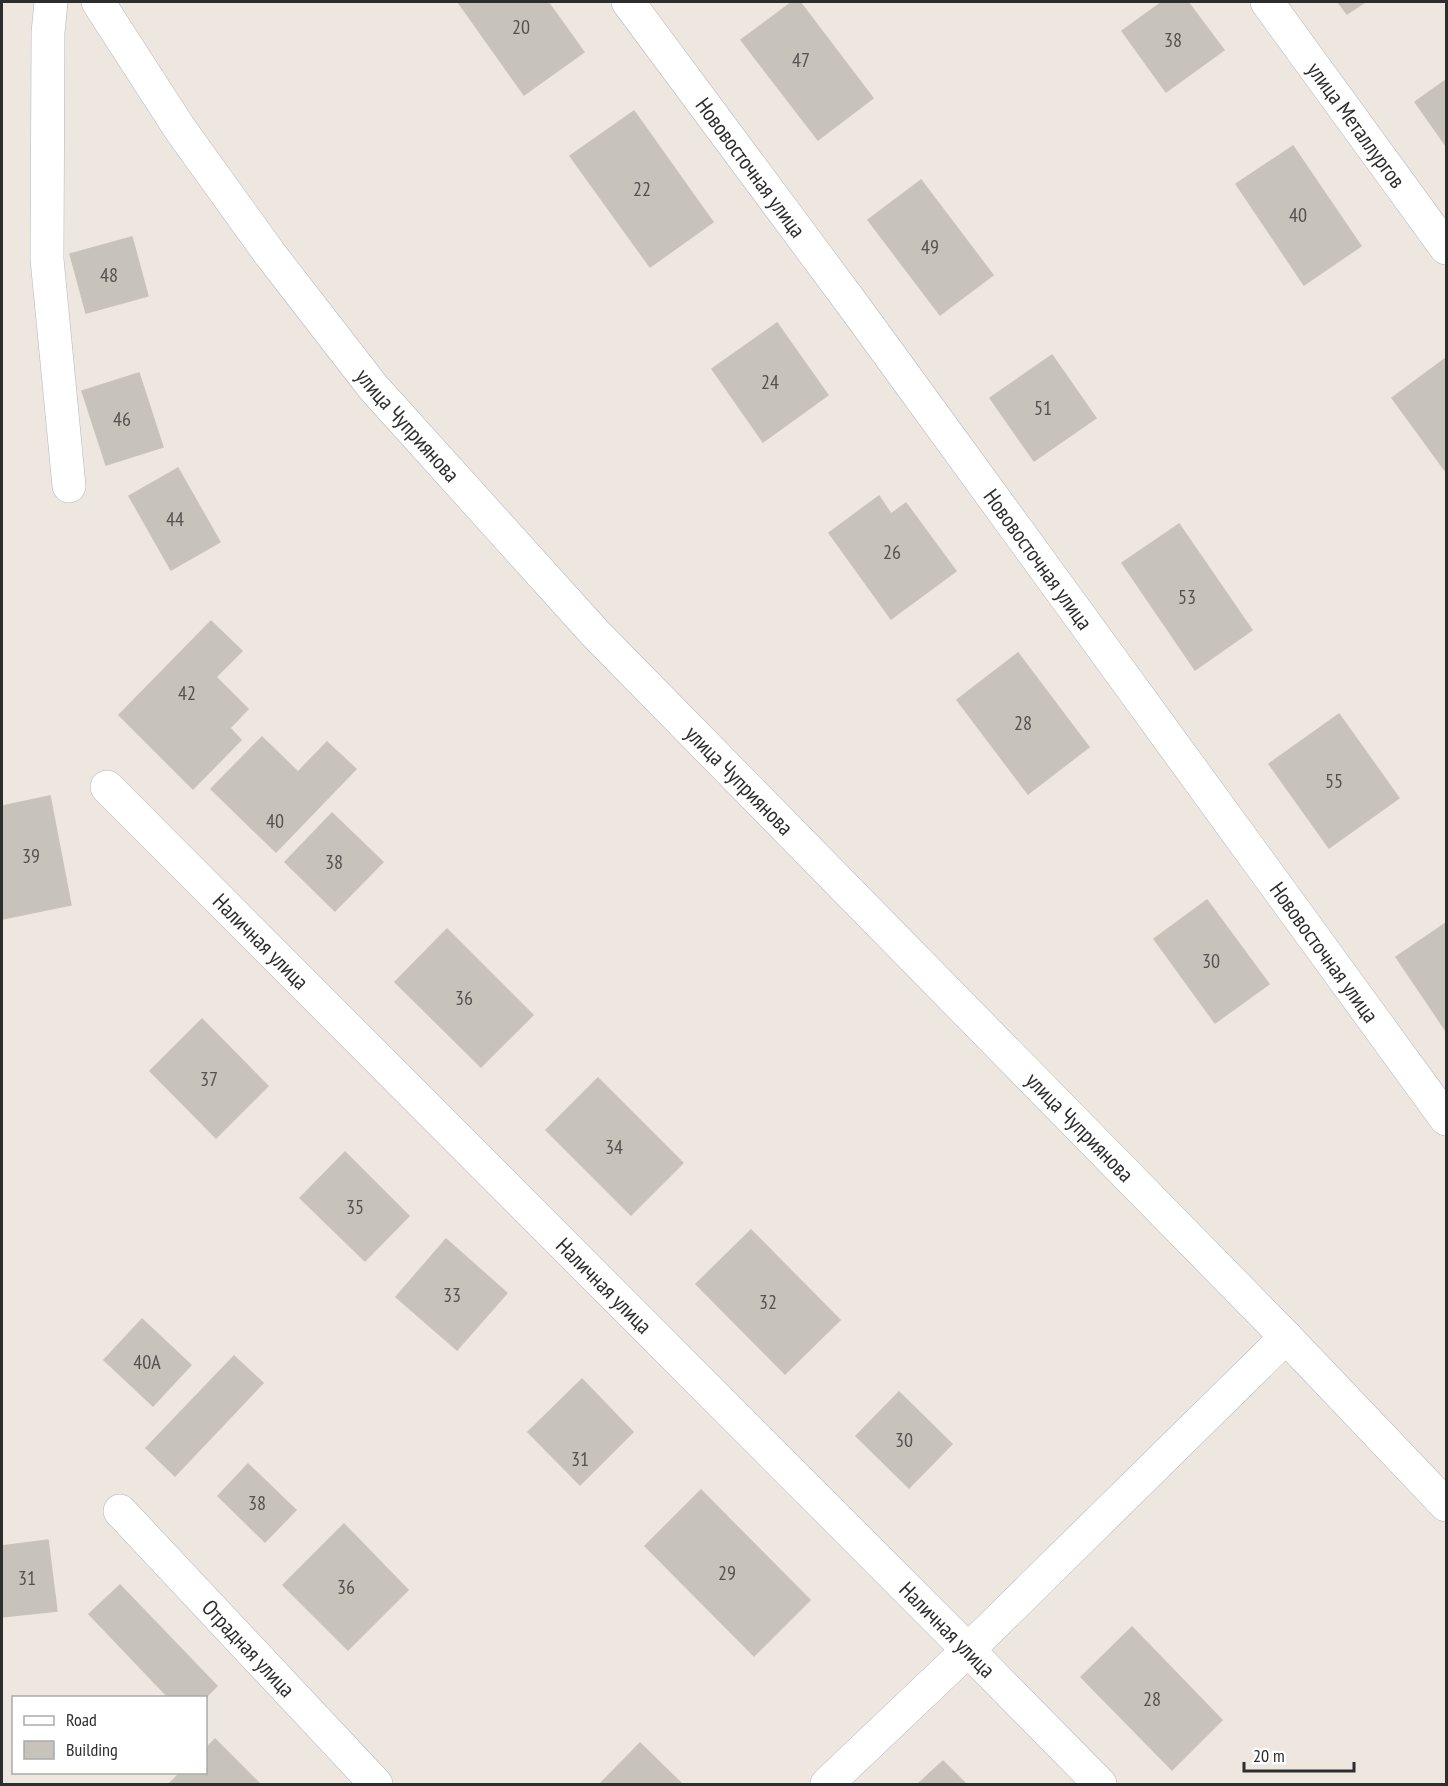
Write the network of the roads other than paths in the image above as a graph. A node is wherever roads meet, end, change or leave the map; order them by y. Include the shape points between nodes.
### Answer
1 (51, 2) edge
2 (98, 2) edge
3 (628, 2) edge
4 (1267, 2) edge
5 (1446, 248) edge
6 (69, 486) dead end
7 (107, 787) dead end
8 (1446, 1119) edge
9 (1286, 1337) junction
10 (1446, 1505) edge
11 (120, 1511) dead end
12 (968, 1650) junction
13 (376, 1785) edge
14 (827, 1785) edge
15 (1100, 1785) edge

1 - 6 street via 47,259
2 - 9 street, улица Чуприянова via 180,129 373,387 595,633
3 - 8 street, Нововосточная улица
4 - 5 street, улица Металлургов
7 - 12 street, Наличная улица
9 - 10 street, улица Чуприянова
9 - 12 street
11 - 13 street, Отрадная улица
12 - 14 street
12 - 15 street, Наличная улица

